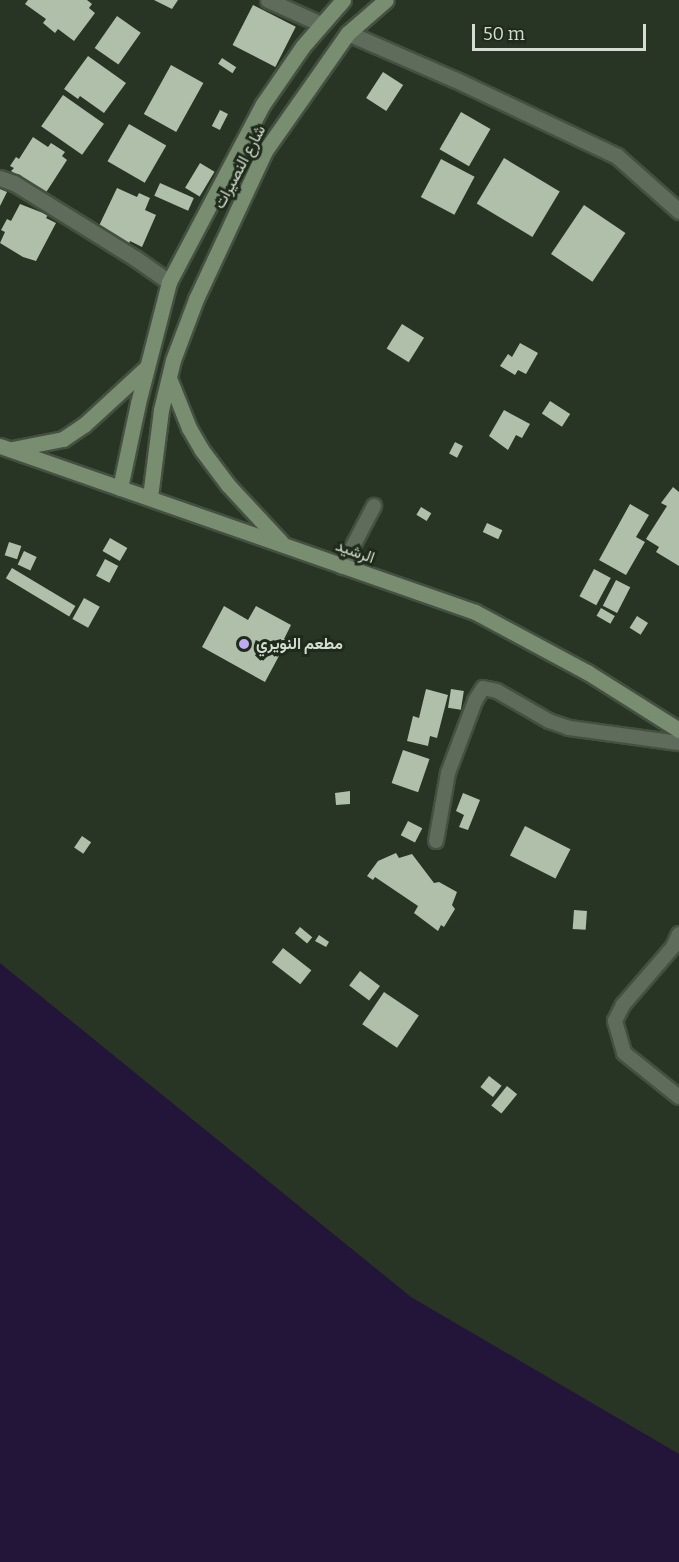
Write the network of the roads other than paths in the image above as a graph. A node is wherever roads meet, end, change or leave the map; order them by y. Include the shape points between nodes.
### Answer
1 (268, 0) edge
2 (343, 0) edge
3 (386, 0) edge
4 (321, 24) junction
5 (348, 33) junction
6 (0, 178) edge
7 (679, 211) edge
8 (169, 282) junction
9 (146, 368) junction
10 (169, 378) junction
11 (6, 448) edge
12 (120, 488) junction
13 (150, 498) junction
14 (374, 506) dead end
15 (281, 542) junction
16 (342, 567) junction
17 (679, 730) edge
18 (679, 743) edge
19 (436, 841) dead end
20 (679, 934) edge
21 (679, 1097) edge

1 - 4 street
2 - 4 main road, شارع النصيرات
3 - 5 main road, شارع النصيرات
4 - 8 main road, شارع النصيرات via 263,104
5 - 7 street via 617,156
5 - 10 main road, شارع النصيرات via 265,151 196,299
6 - 8 street via 115,245
8 - 9 main road, شارع النصيرات
9 - 11 main road via 84,425 63,439
9 - 12 main road, شارع النصيرات
10 - 13 main road, شارع النصيرات
10 - 15 main road via 201,449 228,485
11 - 12 main road, الرشيد
12 - 13 main road, الرشيد
13 - 15 main road, الرشيد
14 - 16 lane
15 - 16 main road, الرشيد
16 - 17 main road, الرشيد via 476,612 587,672
18 - 19 lane via 569,728 483,688 448,773
20 - 21 lane via 673,947 623,1005 615,1021 624,1053

